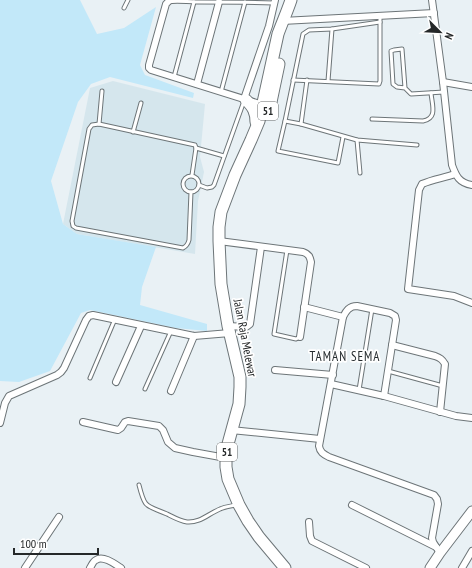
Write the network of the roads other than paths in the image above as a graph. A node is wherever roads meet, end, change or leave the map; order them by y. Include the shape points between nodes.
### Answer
1 (128, 0) edge
2 (291, 0) edge
3 (432, 0) edge
4 (246, 1) edge
5 (168, 2) joint
6 (194, 2) junction
7 (219, 2) junction
8 (275, 2) edge
9 (124, 8) dead end
10 (434, 13) junction
11 (285, 18) junction
12 (380, 19) junction
13 (332, 28) junction
14 (174, 77) junction
15 (293, 80) junction
16 (307, 80) junction
17 (328, 81) junction
18 (271, 82) junction
19 (443, 82) junction
20 (197, 84) junction
21 (405, 88) junction
22 (472, 88) edge
23 (102, 91) dead end
24 (221, 92) junction
25 (444, 92) junction
26 (431, 93) junction
27 (245, 99) junction
28 (141, 103) dead end
29 (263, 105) junction
30 (372, 119) dead end
31 (285, 121) junction
32 (99, 124) junction
33 (301, 124) junction
34 (133, 132) junction
35 (343, 137) junction
36 (252, 140) junction
37 (357, 140) junction
38 (417, 145) dead end
39 (196, 148) junction
40 (224, 156) junction
41 (360, 173) dead end
42 (455, 174) junction
43 (192, 175) junction
44 (199, 185) junction
45 (472, 185) edge
46 (191, 192) junction
47 (229, 192) junction
48 (219, 241) junction
49 (262, 247) junction
50 (288, 250) junction
51 (472, 303) edge
52 (304, 307) junction
53 (372, 309) junction
54 (343, 317) junction
55 (115, 319) junction
56 (142, 326) junction
57 (229, 329) junction
58 (171, 331) junction
59 (194, 336) junction
60 (300, 338) joint
61 (392, 345) junction
62 (275, 370) dead end
63 (388, 371) junction
64 (333, 375) junction
65 (90, 378) dead end
66 (116, 382) dead end
67 (331, 384) junction
68 (443, 386) junction
69 (145, 389) dead end
70 (359, 390) junction
71 (171, 391) dead end
72 (384, 396) junction
73 (440, 412) junction
74 (472, 418) edge
75 (83, 422) dead end
76 (0, 423) edge
77 (231, 430) junction
78 (320, 439) junction
79 (226, 458) junction
80 (139, 485) dead end
81 (240, 505) junction
82 (352, 505) dead end
83 (472, 510) edge
84 (59, 517) dead end
85 (309, 522) dead end
86 (438, 550) junction
87 (471, 553) edge
88 (282, 567) edge
89 (430, 567) edge
90 (25, 568) edge
91 (90, 568) edge
92 (121, 568) edge
93 (366, 568) edge
94 (462, 568) edge

1 - 9 lane
2 - 11 highway, Jalan Raja Melewar / 51
3 - 10 street
4 - 7 lane
4 - 8 lane
4 - 24 lane
5 - 6 lane
5 - 14 street via 149,68
6 - 7 lane
6 - 14 lane
7 - 20 street
8 - 27 street
10 - 12 street
10 - 19 street
11 - 12 street
11 - 18 highway, Jalan Raja Melewar / 51 via 278,34
12 - 13 lane
12 - 17 lane via 379,84
13 - 15 lane via 309,30 303,34
13 - 17 lane
14 - 20 street
15 - 16 lane
15 - 31 lane
16 - 17 lane
16 - 33 lane
18 - 27 highway via 257,99
18 - 29 highway, Jalan Raja Melewar / 51
18 - 47 highway, Jalan Raja Melewar / 51 via 267,118 241,175
19 - 22 street
19 - 25 street
20 - 24 street
21 - 21 lane via 402,49 394,50 391,51 393,84
21 - 26 lane via 411,94
23 - 32 lane
24 - 27 street
25 - 26 lane
25 - 42 street
26 - 30 lane via 433,114 428,120
27 - 29 street
27 - 36 highway via 256,115
27 - 40 lane
28 - 34 lane
29 - 36 highway, Jalan Raja Melewar / 51
31 - 33 lane
31 - 35 lane via 278,151 338,163
32 - 34 lane
32 - 46 lane via 88,128 73,226 183,248 189,240
33 - 35 lane
34 - 39 lane via 192,143
35 - 37 lane
36 - 47 highway, Jalan Raja Melewar / 51
37 - 38 lane
37 - 41 lane
39 - 40 lane
39 - 43 lane
40 - 44 lane via 214,185 207,188
42 - 45 street via 461,181
42 - 51 street via 422,184 419,190 408,289 454,296
43 - 44 lane via 197,178
43 - 46 lane via 183,182 184,187
44 - 46 lane
47 - 48 highway, Jalan Raja Melewar / 51 via 220,219
48 - 49 street
48 - 57 highway, Jalan Raja Melewar / 51 via 221,284
49 - 50 street
49 - 57 street via 250,324
50 - 52 street via 303,252 310,257
50 - 60 lane via 274,334
52 - 54 street
52 - 60 street
53 - 54 street via 353,306
53 - 61 street via 395,316
53 - 70 lane
54 - 64 street
55 - 56 street
55 - 65 lane
55 - 76 street via 89,316 61,372 9,396
56 - 58 street
56 - 66 street
57 - 59 street
57 - 77 highway, Jalan Raja Melewar / 51 via 240,387 239,404
58 - 59 street
58 - 69 lane
59 - 71 street
61 - 63 street
61 - 68 street via 440,358 445,364
62 - 64 street
63 - 68 lane
63 - 72 street
64 - 67 street
67 - 70 street
67 - 78 street
68 - 73 street
70 - 72 street
72 - 73 street
73 - 74 street
75 - 79 street via 118,430 128,421 159,426 164,430 168,442 175,448
77 - 78 street
77 - 79 highway, Jalan Raja Melewar / 51
78 - 86 street via 320,450 325,455 434,495 438,504 432,538
79 - 81 highway, Jalan Raja Melewar / 51 via 228,479
80 - 81 lane via 144,503 180,521 192,523 220,508
81 - 88 highway, Jalan Raja Melewar / 51 via 259,537
82 - 86 street
83 - 86 street
84 - 90 street
85 - 93 street via 312,541
86 - 89 street
87 - 94 street
91 - 92 street via 95,560 100,558

